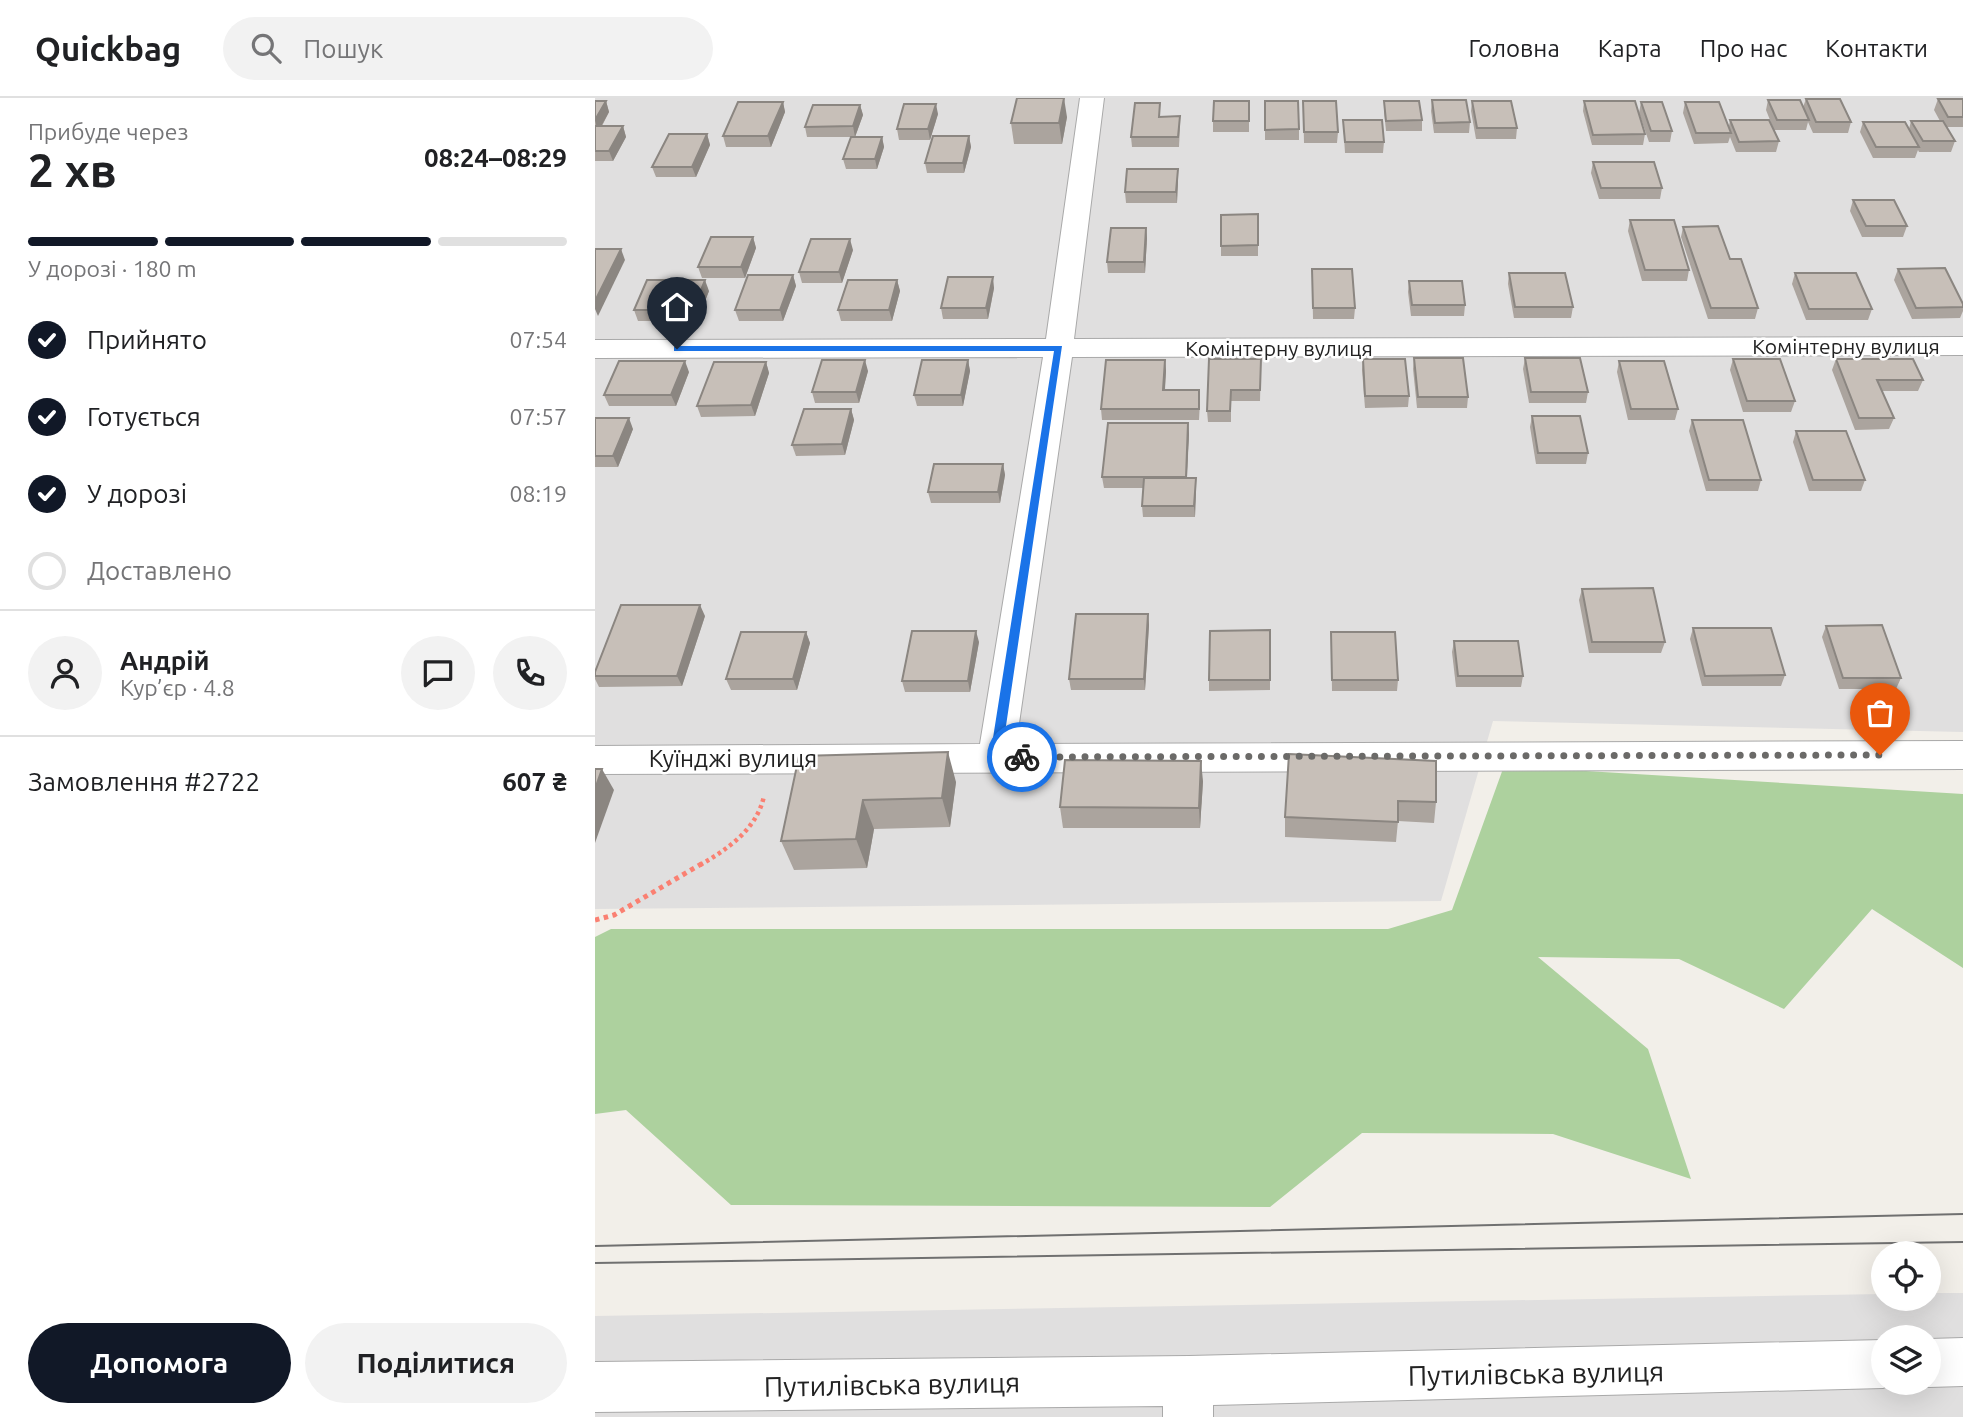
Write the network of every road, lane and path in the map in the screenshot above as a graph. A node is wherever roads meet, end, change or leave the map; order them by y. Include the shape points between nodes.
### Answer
1 (1092, 98) edge
2 (1963, 346) edge
3 (1059, 348) junction
4 (595, 349) edge
5 (1963, 755) edge
6 (996, 757) junction
7 (774, 758) junction
8 (595, 760) edge
9 (595, 920) edge
10 (1963, 1362) edge
11 (1941, 1363) edge
12 (1871, 1365) edge
13 (595, 1387) edge
14 (1188, 1399) edge

1 - 3 street
2 - 3 street, Комінтерну вулиця
3 - 4 street, Комінтерну вулиця
3 - 6 street
5 - 6 street, Куїнджі вулиця
6 - 7 street, Куїнджі вулиця
7 - 8 street, Куїнджі вулиця
7 - 9 path via 761,810 732,846 614,915
10 - 11 street
12 - 14 street, Путилівська вулиця
13 - 14 street, Путилівська вулиця

